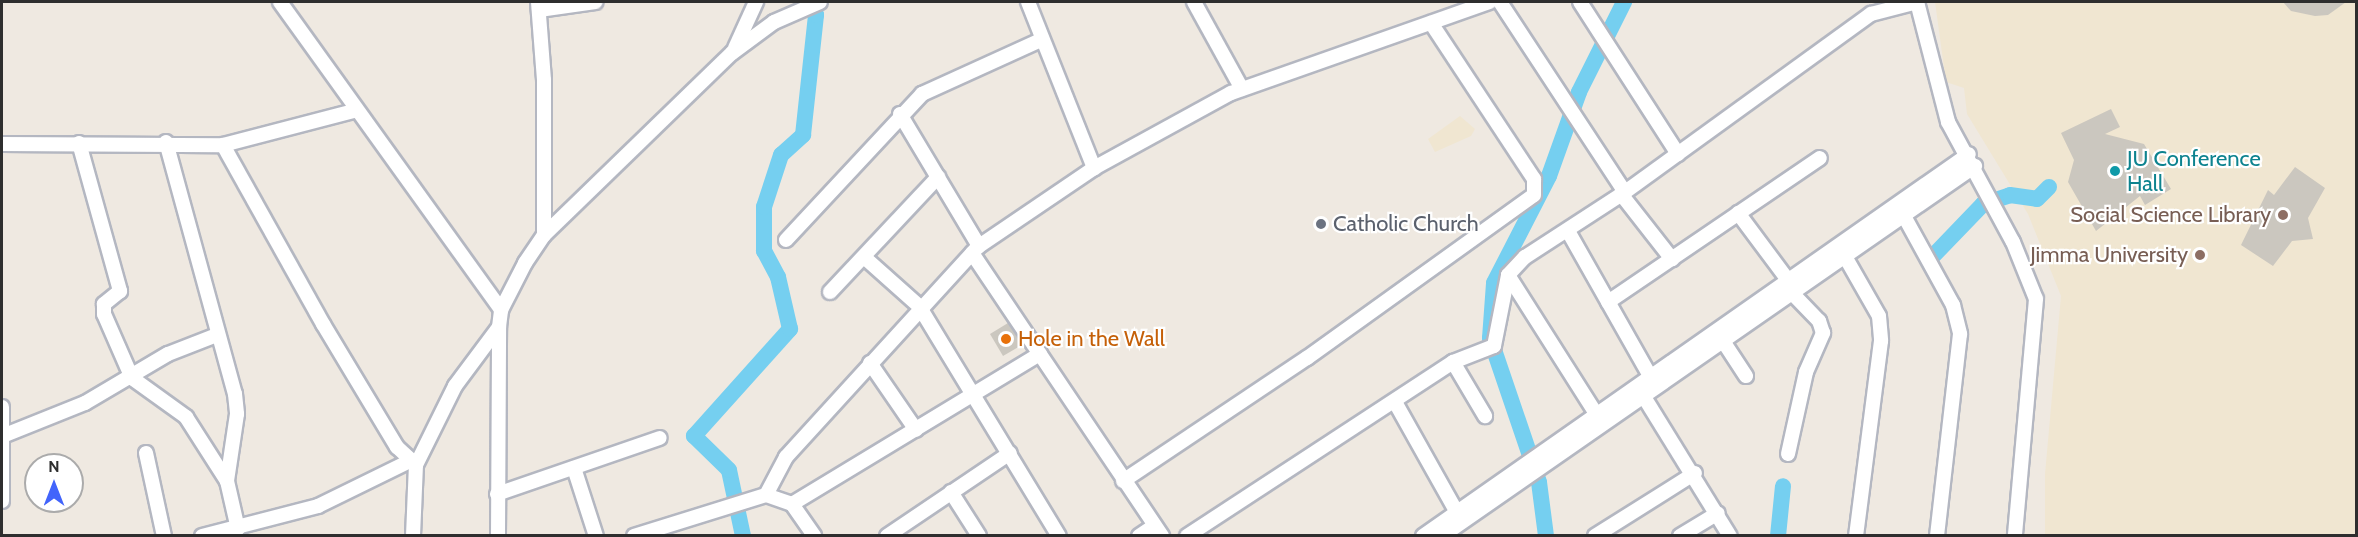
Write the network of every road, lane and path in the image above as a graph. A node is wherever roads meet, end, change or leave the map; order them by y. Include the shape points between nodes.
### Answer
1 (280, 2) edge
2 (595, 2) edge
3 (756, 2) edge
4 (820, 2) edge
5 (1028, 2) edge
6 (1194, 2) edge
7 (1500, 2) edge
8 (1580, 2) edge
9 (1917, 2) edge
10 (1482, 3) edge
11 (538, 6) edge
12 (1431, 23) junction
13 (1041, 40) junction
14 (732, 53) junction
15 (1242, 88) junction
16 (357, 110) junction
17 (900, 114) junction
18 (166, 142) junction
19 (79, 143) junction
20 (2, 144) edge
21 (224, 145) junction
22 (1678, 154) junction
23 (1820, 158) dead end
24 (1974, 164) junction
25 (1094, 168) junction
26 (938, 177) junction
27 (1623, 193) junction
28 (1738, 213) junction
29 (1904, 216) junction
30 (1568, 231) junction
31 (544, 235) junction
32 (786, 240) dead end
33 (975, 249) junction
34 (864, 257) junction
35 (1672, 259) junction
36 (1847, 260) junction
37 (1508, 275) junction
38 (1788, 280) junction
39 (830, 292) dead end
40 (1793, 294) junction
41 (1608, 302) junction
42 (919, 306) junction
43 (501, 310) junction
44 (499, 327) junction
45 (217, 335) junction
46 (1723, 341) junction
47 (1040, 354) junction
48 (1454, 362) junction
49 (870, 363) junction
50 (1746, 376) dead end
51 (132, 378) junction
52 (1653, 382) junction
53 (976, 396) junction
54 (1644, 397) junction
55 (1395, 402) junction
56 (2, 407) edge
57 (1595, 412) junction
58 (1485, 416) dead end
59 (916, 430) junction
60 (5, 435) junction
61 (660, 438) dead end
62 (426, 443) junction
63 (397, 447) junction
64 (146, 453) dead end
65 (1010, 453) junction
66 (1788, 454) dead end
67 (412, 464) junction
68 (574, 468) junction
69 (1695, 473) junction
70 (226, 481) junction
71 (1123, 481) junction
72 (951, 492) junction
73 (497, 494) junction
74 (766, 495) junction
75 (2, 501) edge
76 (792, 504) junction
77 (1718, 513) junction
78 (1460, 517) junction
79 (238, 529) junction
80 (1158, 531) edge
81 (892, 534) edge
82 (164, 536) edge
83 (202, 536) edge
84 (413, 536) edge
85 (498, 536) edge
86 (596, 536) edge
87 (634, 536) edge
88 (814, 536) edge
89 (979, 536) edge
90 (1059, 536) edge
91 (1139, 536) edge
92 (1187, 536) edge
93 (1423, 536) edge
94 (1443, 536) edge
95 (1595, 536) edge
96 (1680, 536) edge
97 (1730, 536) edge
98 (1856, 536) edge
99 (1937, 536) edge
100 (2015, 536) edge

1 - 16 street
2 - 11 street
3 - 14 street
4 - 14 street via 806,6
5 - 13 street
6 - 15 street
7 - 27 street
8 - 22 street
9 - 22 street via 1871,14
9 - 24 street via 1939,97
10 - 12 street
11 - 31 street
12 - 15 street
12 - 71 street via 1534,179 1534,195 1307,358
13 - 17 street via 941,83
13 - 25 street
14 - 31 street
15 - 25 street
16 - 21 street
16 - 43 street
17 - 26 street
17 - 32 street
18 - 19 street
18 - 21 street
18 - 45 street
19 - 20 street
19 - 51 street via 120,291 104,304 104,314
21 - 63 street
22 - 27 street
23 - 28 street
24 - 29 street
24 - 38 street
24 - 100 street via 2036,299 2037,322
25 - 33 street
26 - 33 street
26 - 34 street
27 - 30 street
27 - 35 street
28 - 35 street
28 - 38 street
29 - 36 street
29 - 99 street via 1953,305 1960,334
30 - 37 street via 1525,257
30 - 41 street
31 - 43 street
33 - 42 street
33 - 47 street
34 - 39 street
34 - 42 street
35 - 41 street
36 - 40 street
36 - 98 street via 1880,316 1881,341
37 - 48 street via 1494,346
37 - 57 street
38 - 52 street
40 - 46 street
40 - 66 street via 1819,321 1823,333 1806,372
41 - 52 street
42 - 49 street
42 - 53 street
43 - 44 street
44 - 62 street via 454,386
44 - 73 street
45 - 51 street via 168,354
45 - 70 street via 237,414
46 - 50 street
46 - 52 street
47 - 53 street
47 - 71 street
48 - 55 street
48 - 58 street
49 - 59 street
49 - 74 street via 786,457
51 - 60 street
51 - 70 street via 186,417
52 - 54 street
52 - 57 street
53 - 59 street
53 - 65 street
54 - 69 street
54 - 78 street
55 - 78 street
55 - 92 street
56 - 60 street
57 - 78 street
59 - 76 street
60 - 75 street
61 - 68 street
62 - 63 street
62 - 67 street
63 - 67 street
64 - 82 street
65 - 72 street
65 - 90 street
67 - 79 street via 318,506
67 - 84 street
68 - 73 street
68 - 86 street
69 - 77 street
69 - 95 street
70 - 79 street
71 - 80 street
72 - 81 street
72 - 89 street
73 - 85 street
74 - 76 street
74 - 87 street
76 - 88 street
77 - 96 street
77 - 97 street
78 - 93 street
78 - 94 street
79 - 83 street
80 - 91 street

